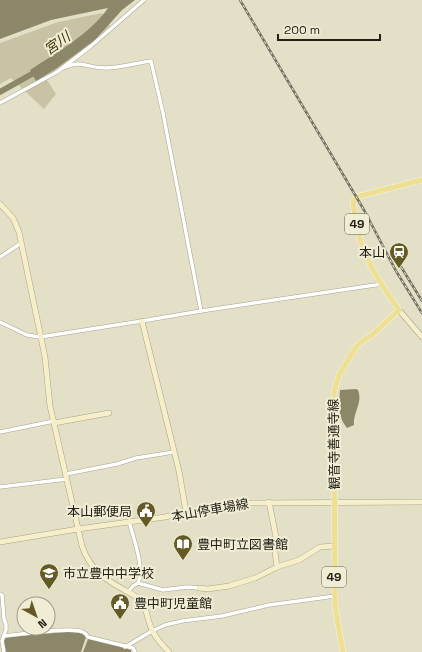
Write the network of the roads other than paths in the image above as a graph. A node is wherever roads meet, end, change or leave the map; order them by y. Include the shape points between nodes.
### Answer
1 (144, 0) edge
2 (63, 68) junction
3 (0, 103) edge
4 (422, 180) edge
5 (0, 204) edge
6 (21, 243) junction
7 (0, 257) edge
8 (382, 284) junction
9 (201, 310) junction
10 (399, 310) junction
11 (142, 321) junction
12 (0, 322) edge
13 (422, 336) edge
14 (40, 337) junction
15 (109, 413) dead end
16 (54, 422) junction
17 (0, 432) edge
18 (174, 452) junction
19 (67, 476) junction
20 (0, 486) edge
21 (269, 502) junction
22 (335, 502) junction
23 (422, 502) edge
24 (186, 512) junction
25 (129, 521) junction
26 (78, 529) junction
27 (0, 542) edge
28 (334, 546) junction
29 (277, 567) junction
30 (138, 583) junction
31 (199, 588) joint
32 (128, 592) junction
33 (0, 594) edge
34 (334, 596) junction
35 (152, 631) junction
36 (4, 636) junction
37 (125, 647) junction
38 (2, 652) edge
39 (135, 652) edge
40 (169, 652) edge
41 (343, 652) edge

1 - 2 street
2 - 3 street
2 - 9 street via 81,63 104,68 151,61
4 - 8 main road, 49 via 356,197 354,200 364,252
5 - 6 street via 13,218
6 - 7 street
6 - 14 street
8 - 9 street
8 - 10 main road, 49
9 - 11 street
10 - 13 street
10 - 22 main road, 観音寺善通寺線 / 49 via 356,347 335,384
11 - 14 street
11 - 18 street
12 - 14 street via 27,335
14 - 16 street
15 - 16 street
16 - 17 street
16 - 19 street
18 - 19 street via 136,458
18 - 24 street
19 - 20 street
19 - 26 street
21 - 22 street, 本山停車場線
21 - 24 street, 本山停車場線 via 240,503 208,512
21 - 29 street via 276,536
22 - 23 street, 本山停車場線
22 - 28 main road, 観音寺善通寺線 / 49
24 - 25 street, 本山停車場線
25 - 26 street, 本山停車場線
25 - 30 street via 139,563
26 - 27 street, 本山停車場線
26 - 32 street via 89,562 102,576
28 - 29 street via 320,546 299,560
28 - 34 main road, 観音寺善通寺線 / 49
29 - 31 street via 255,578 229,586
30 - 31 street via 163,590
30 - 32 street
32 - 35 street via 137,597 144,606
33 - 36 street via 3,598 6,624
34 - 35 street via 182,621
34 - 41 main road, 観音寺善通寺線 / 49
35 - 37 street
35 - 40 street
36 - 37 street via 74,630 83,632 88,637
36 - 38 street
37 - 39 street via 133,648

